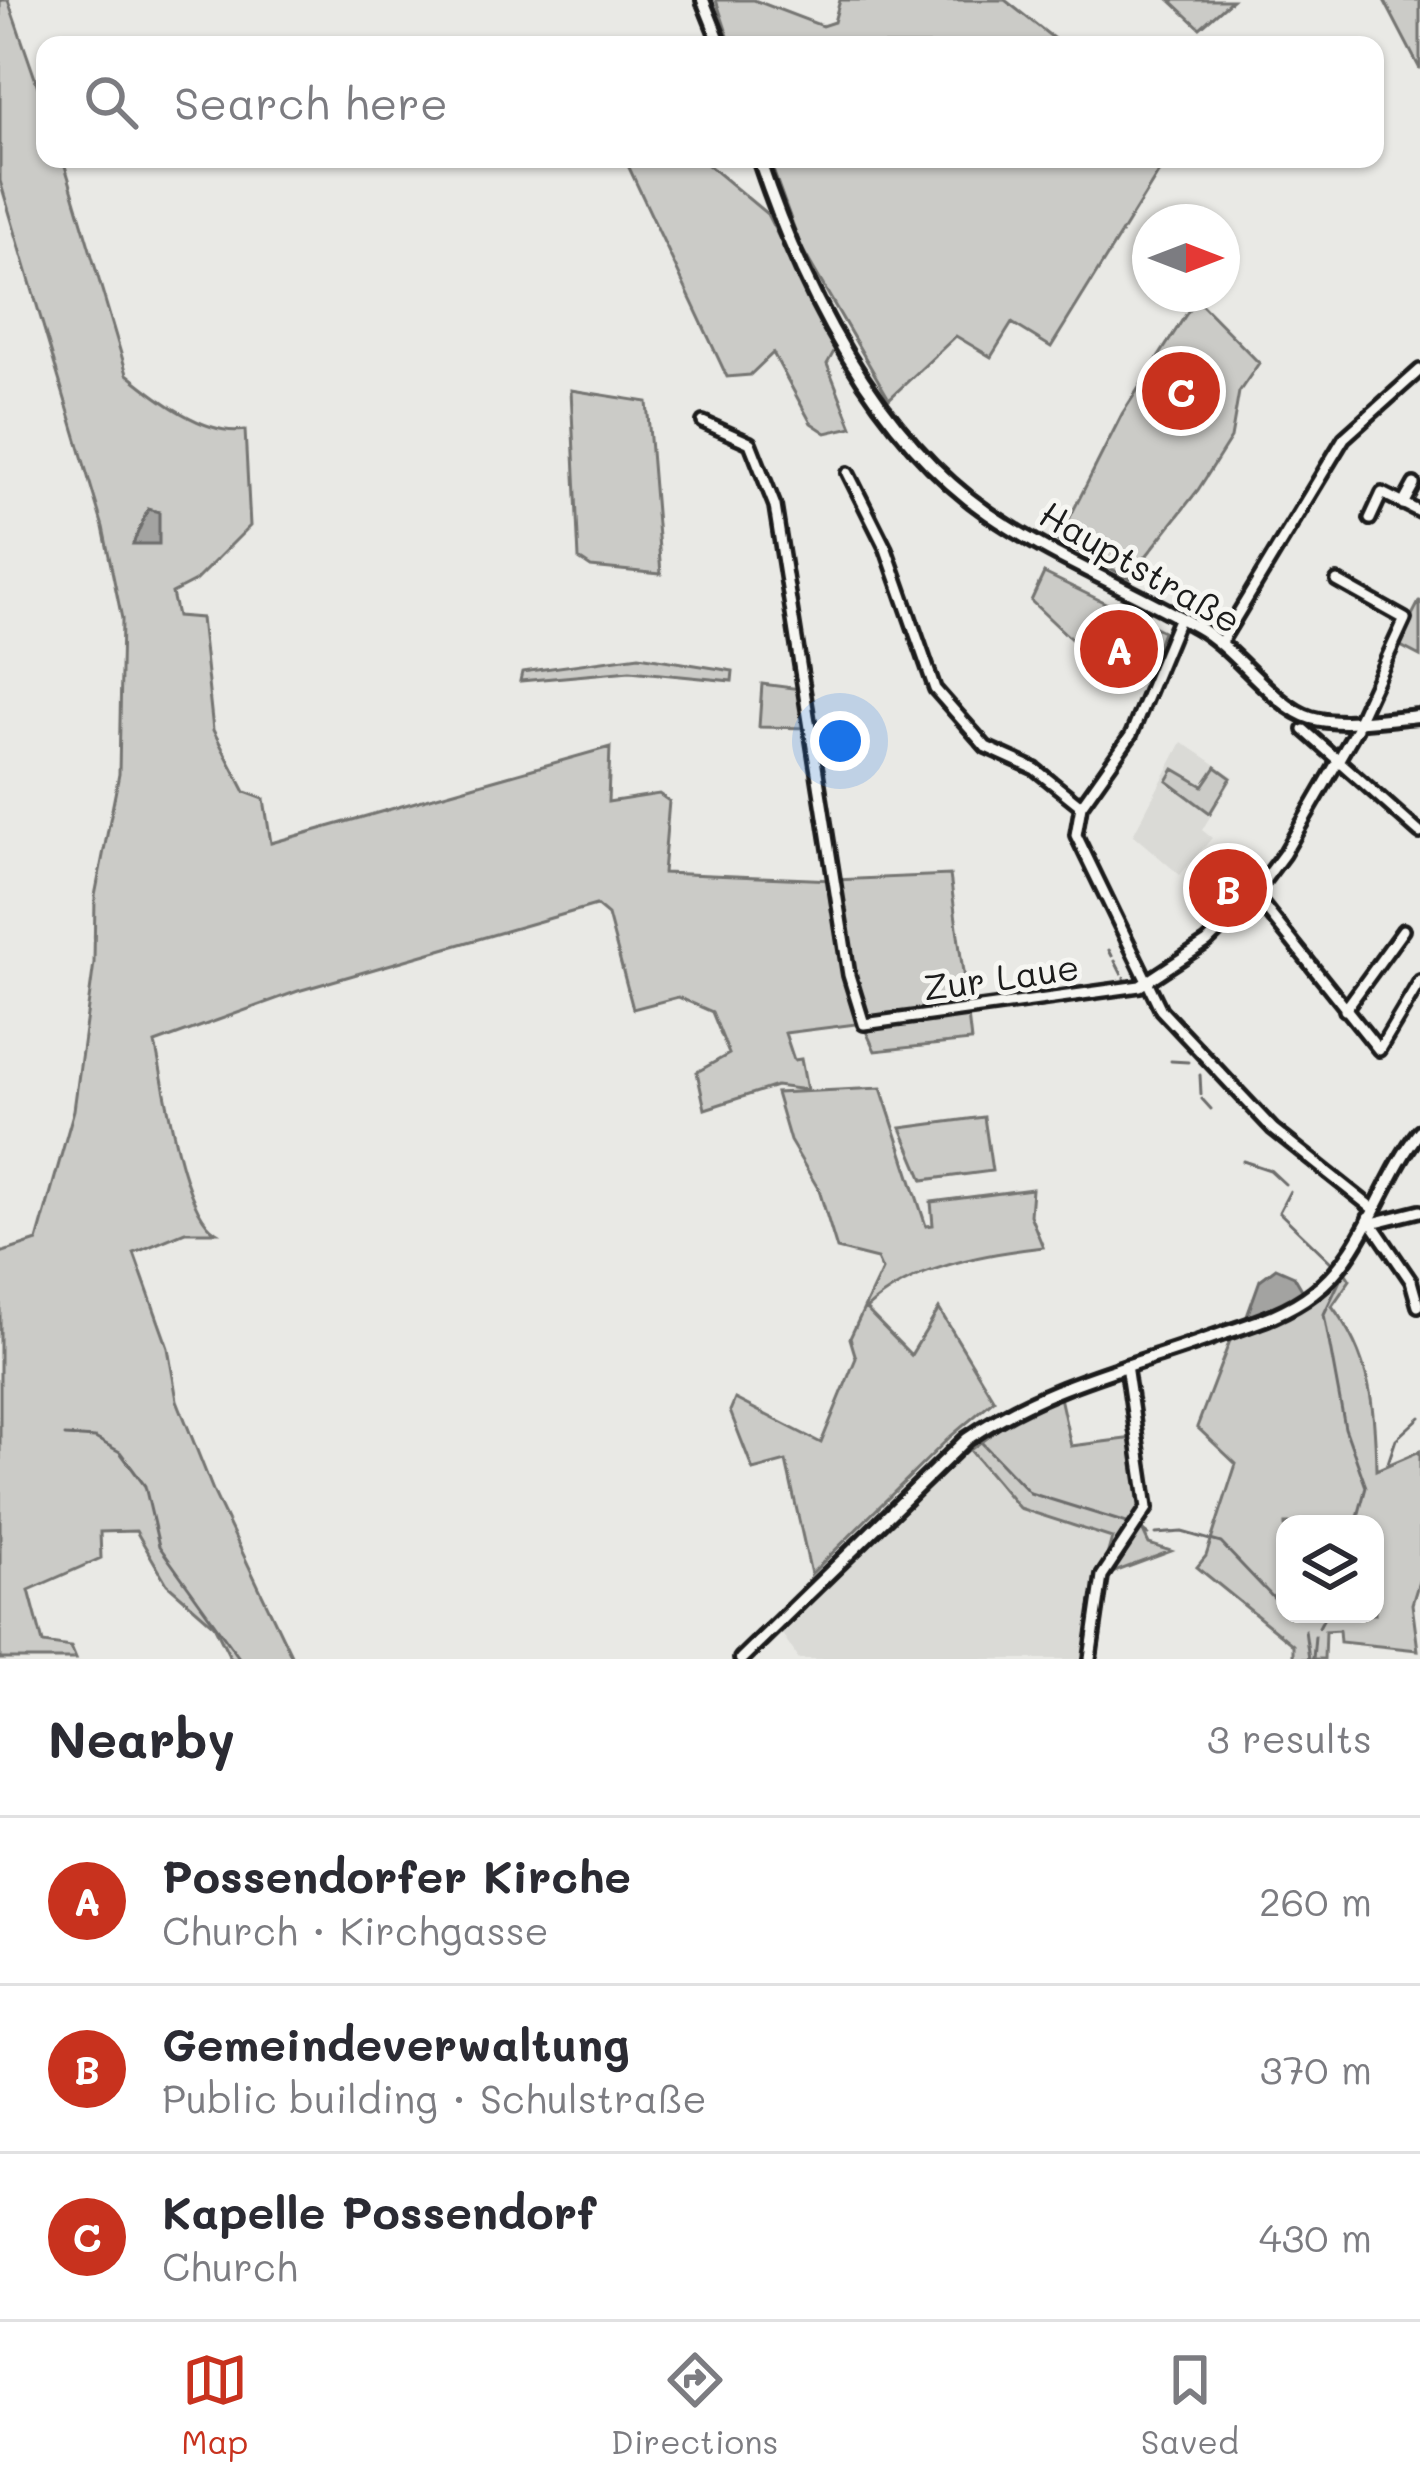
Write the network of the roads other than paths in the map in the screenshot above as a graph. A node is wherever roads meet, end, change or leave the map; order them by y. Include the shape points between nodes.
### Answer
1 (703, 0) edge
2 (717, 36) edge
3 (762, 168) edge
4 (1420, 370) edge
5 (703, 422) dead end
6 (848, 473) dead end
7 (1414, 484) dead end
8 (1403, 504) junction
9 (1420, 512) edge
10 (1370, 519) dead end
11 (1336, 581) dead end
12 (1180, 617) junction
13 (1221, 642) junction
14 (1420, 716) edge
15 (1358, 723) junction
16 (1304, 730) dead end
17 (1336, 763) junction
18 (1081, 806) junction
19 (1420, 833) edge
20 (1255, 895) junction
21 (1403, 930) dead end
22 (1420, 981) edge
23 (1144, 984) junction
24 (1345, 1010) junction
25 (1420, 1131) edge
26 (1420, 1211) edge
27 (1371, 1216) junction
28 (1415, 1279) edge
29 (1418, 1306) edge
30 (1126, 1365) junction
31 (741, 1659) edge
32 (1090, 1659) edge

1 - 2 main road
3 - 12 main road, Hauptstraße via 787,238 890,416 964,494 1006,525
4 - 13 street via 1344,438
5 - 23 street, Zur Laue via 750,443 776,506 849,975 865,1024
6 - 18 street via 891,561 935,689 986,747 1035,769
7 - 8 street
8 - 9 street
8 - 10 street via 1382,493
11 - 15 street via 1405,619
12 - 13 main road, Hauptstraße
12 - 18 street via 1131,735
13 - 15 main road, Hauptstraße via 1297,711
14 - 15 main road, Hauptstraße
15 - 17 street
16 - 17 street
17 - 19 street
17 - 20 street
18 - 23 street via 1080,849
20 - 23 street via 1207,942
20 - 24 street
21 - 24 street
22 - 24 street via 1379,1050
23 - 27 street via 1273,1129
25 - 27 main road
26 - 27 street
27 - 28 street
27 - 30 main road via 1316,1291 1273,1317
28 - 29 street
30 - 31 main road via 1027,1400 967,1438
30 - 32 street via 1147,1508 1102,1576

